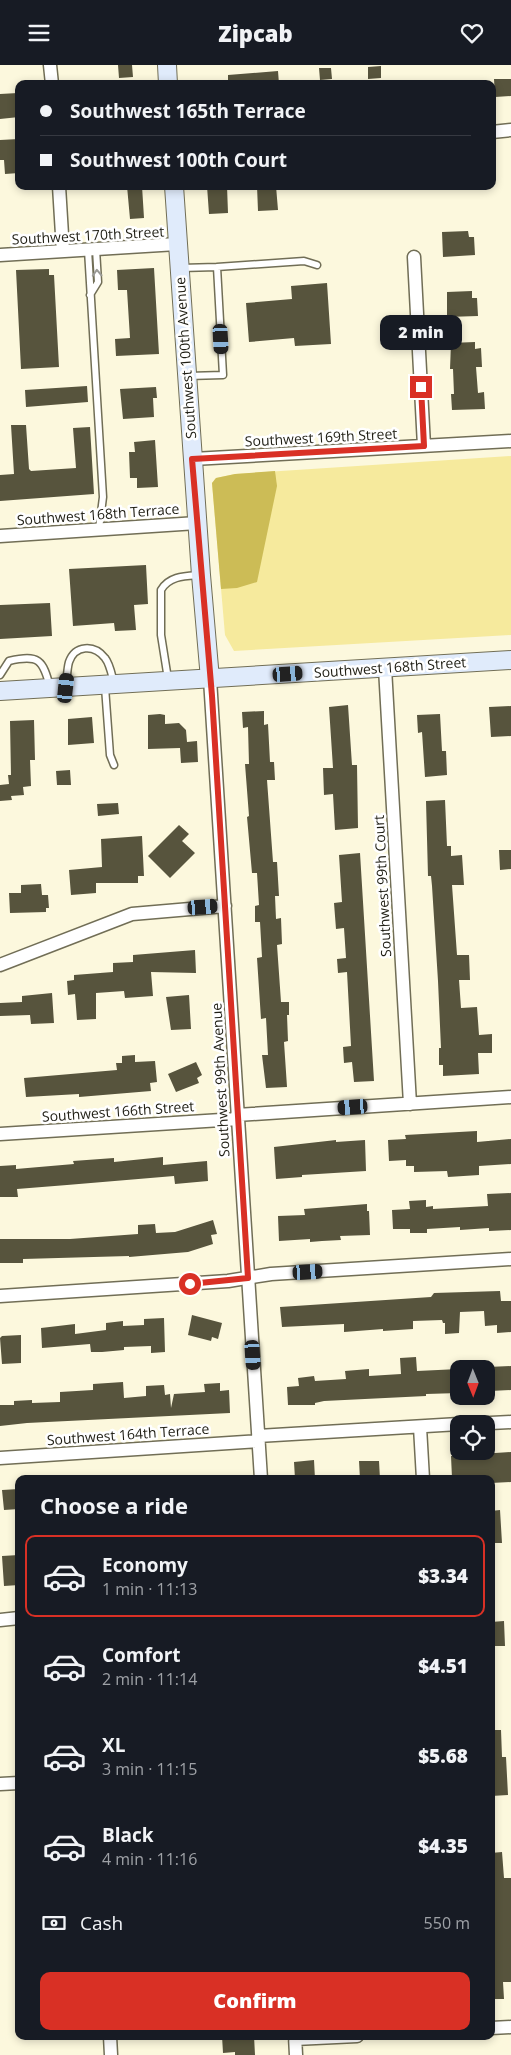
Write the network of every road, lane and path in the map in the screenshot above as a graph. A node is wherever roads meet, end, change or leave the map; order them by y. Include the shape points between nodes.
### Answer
1 (50, 65) edge
2 (167, 65) edge
3 (52, 80) edge
4 (168, 80) edge
5 (511, 131) edge
6 (496, 132) edge
7 (59, 190) edge
8 (174, 190) edge
9 (177, 245) junction
10 (92, 249) junction
11 (63, 251) junction
12 (0, 255) edge
13 (414, 257) dead end
14 (317, 265) dead end
15 (217, 267) junction
16 (179, 268) junction
17 (187, 376) junction
18 (511, 441) edge
19 (424, 446) junction
20 (192, 459) junction
21 (197, 523) junction
22 (99, 529) junction
23 (0, 536) edge
24 (200, 575) junction
25 (511, 660) edge
26 (385, 667) junction
27 (0, 675) edge
28 (210, 679) junction
29 (168, 682) junction
30 (110, 685) junction
31 (58, 688) junction
32 (0, 691) edge
33 (114, 765) dead end
34 (225, 906) junction
35 (0, 965) edge
36 (511, 1097) edge
37 (410, 1103) junction
38 (237, 1117) junction
39 (0, 1134) edge
40 (511, 1259) edge
41 (248, 1278) junction
42 (0, 1295) edge
43 (511, 1421) edge
44 (495, 1422) edge
45 (450, 1425) edge
46 (420, 1427) junction
47 (258, 1439) junction
48 (0, 1458) edge
49 (261, 1475) edge
50 (423, 1475) edge
51 (15, 1619) edge
52 (0, 1620) edge
53 (15, 1783) edge
54 (0, 1784) edge
55 (511, 2027) edge
56 (495, 2028) edge
57 (110, 2040) edge
58 (295, 2040) edge
59 (111, 2055) edge
60 (296, 2055) edge

1 - 3 street
2 - 4 street
5 - 6 street
7 - 11 street
8 - 9 street, Southwest 100th Avenue
9 - 10 street, Southwest 170th Street
9 - 16 street, Southwest 100th Avenue
10 - 11 street, Southwest 170th Street
10 - 22 lane via 90,295 103,497
11 - 12 street, Southwest 170th Street
13 - 19 street
14 - 15 lane via 304,261
15 - 16 lane
15 - 17 lane via 223,375
16 - 17 street, Southwest 100th Avenue
17 - 20 street, Southwest 100th Avenue
18 - 19 street, Southwest 169th Street
19 - 20 street, Southwest 169th Street
20 - 21 street, Southwest 100th Avenue
21 - 22 street, Southwest 168th Terrace
21 - 24 street, Southwest 100th Avenue
22 - 23 street, Southwest 168th Terrace
24 - 28 street, Southwest 100th Avenue
24 - 29 lane via 177,577 162,590 161,635
25 - 26 street, Southwest 168th Street
26 - 28 street, Southwest 168th Street
26 - 37 street, Southwest 99th Court
27 - 31 lane via 9,661 38,661
28 - 29 street, Southwest 168th Street
28 - 34 street, Southwest 99th Avenue
29 - 30 street, Southwest 168th Street
30 - 31 street, Southwest 168th Street
30 - 31 lane via 106,659 94,648 86,648 72,656
30 - 33 lane via 110,755
31 - 32 street, Southwest 168th Street
34 - 35 street via 132,915
34 - 38 street, Southwest 99th Avenue
36 - 37 street, Southwest 166th Street
37 - 38 street, Southwest 166th Street
38 - 39 street, Southwest 166th Street
38 - 41 street, Southwest 99th Avenue
40 - 41 street
41 - 42 street
41 - 47 street, Southwest 99th Avenue
43 - 44 street
45 - 46 street, Southwest 164th Terrace
46 - 47 street, Southwest 164th Terrace
46 - 50 street
47 - 48 street, Southwest 164th Terrace
47 - 49 street, Southwest 99th Avenue
51 - 52 street
53 - 54 street
55 - 56 street
57 - 59 street
58 - 60 street

